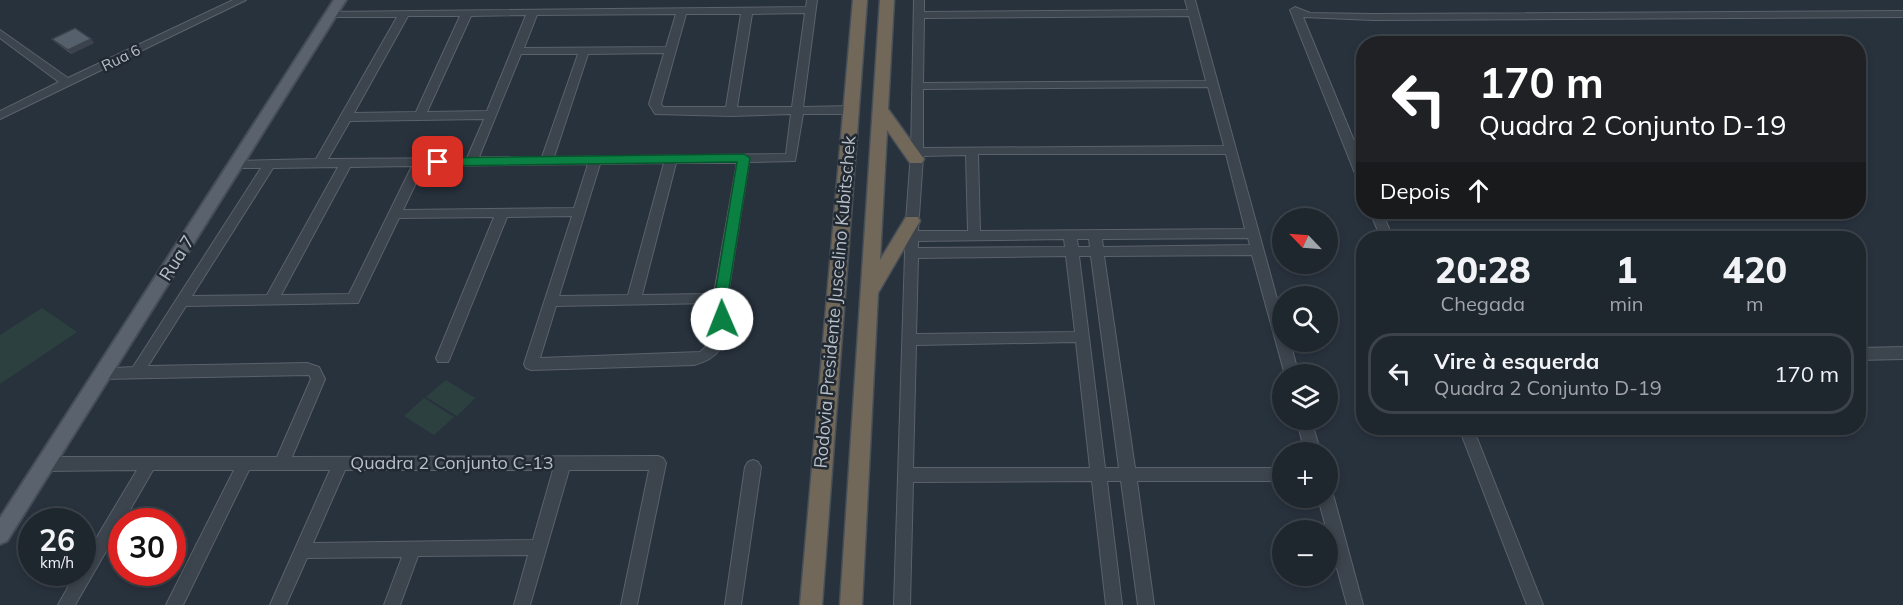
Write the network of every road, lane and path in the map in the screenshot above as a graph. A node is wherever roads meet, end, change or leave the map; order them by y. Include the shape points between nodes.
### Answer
1 (241, 0) edge
2 (340, 0) edge
3 (498, 0) edge
4 (525, 0) edge
5 (860, 0) edge
6 (887, 0) edge
7 (919, 0) edge
8 (1190, 0) edge
9 (811, 5) edge
10 (747, 10) junction
11 (682, 11) junction
12 (520, 12) junction
13 (533, 12) junction
14 (1903, 12) edge
15 (467, 13) junction
16 (491, 13) junction
17 (1194, 13) junction
18 (331, 14) junction
19 (404, 14) junction
20 (918, 15) junction
21 (0, 33) edge
22 (671, 50) junction
23 (518, 51) junction
24 (584, 51) junction
25 (67, 84) junction
26 (1212, 84) junction
27 (917, 86) junction
28 (880, 109) junction
29 (851, 110) junction
30 (731, 111) junction
31 (797, 112) junction
32 (490, 115) junction
33 (0, 116) edge
34 (420, 116) junction
35 (344, 117) junction
36 (972, 150) junction
37 (1232, 150) junction
38 (917, 156) junction
39 (744, 158) junction
40 (547, 159) junction
41 (596, 159) junction
42 (671, 159) junction
43 (472, 161) junction
44 (1356, 161) edge
45 (420, 162) junction
46 (270, 163) junction
47 (320, 163) junction
48 (346, 163) junction
49 (236, 164) junction
50 (579, 212) junction
51 (502, 213) junction
52 (394, 214) junction
53 (912, 228) junction
54 (1252, 233) junction
55 (974, 235) junction
56 (1070, 235) junction
57 (1095, 235) junction
58 (1258, 250) junction
59 (1072, 251) junction
60 (1096, 251) junction
61 (912, 253) junction
62 (870, 293) junction
63 (718, 296) junction
64 (634, 299) junction
65 (272, 300) junction
66 (182, 301) junction
67 (551, 301) junction
68 (1272, 301) edge
69 (1083, 337) junction
70 (910, 340) junction
71 (1903, 353) edge
72 (1866, 354) edge
73 (444, 358) dead end
74 (103, 372) junction
75 (137, 372) junction
76 (1469, 435) edge
77 (340, 462) junction
78 (245, 463) junction
79 (282, 463) junction
80 (563, 463) junction
81 (45, 464) junction
82 (149, 464) junction
83 (753, 467) dead end
84 (1272, 474) edge
85 (907, 475) junction
86 (1099, 475) junction
87 (1129, 475) junction
88 (1329, 508) edge
89 (6, 520) edge
90 (0, 535) edge
91 (538, 547) junction
92 (413, 549) junction
93 (302, 551) junction
94 (66, 605) edge
95 (174, 605) edge
96 (278, 605) edge
97 (392, 605) edge
98 (522, 605) edge
99 (629, 605) edge
100 (733, 605) edge
101 (811, 605) edge
102 (851, 605) edge
103 (903, 605) edge
104 (1114, 605) edge
105 (1146, 605) edge
106 (1355, 605) edge
107 (1535, 605) edge

1 - 25 street, Rua 6
2 - 18 main road, Rua 7
3 - 16 street
4 - 12 street
5 - 29 highway, Rodovia Presidente Juscelino Kubitschek
6 - 28 highway, Rodovia Presidente Juscelino Kubitschek
7 - 20 street
8 - 17 street
9 - 10 street
9 - 31 street
10 - 11 street
10 - 30 street
11 - 13 street
11 - 22 street
12 - 13 street
12 - 16 street
13 - 23 street
14 - 44 street via 1309,16 1295,10
15 - 16 street
15 - 19 street
15 - 34 street
17 - 20 street
17 - 26 street
18 - 19 street
18 - 49 main road, Rua 7
19 - 35 street
20 - 27 street
21 - 25 street
22 - 24 street
22 - 30 street via 655,104 657,110
23 - 24 street
23 - 32 street
24 - 40 street
25 - 33 street, Rua 6
26 - 27 street
26 - 37 street
27 - 38 street
28 - 38 highway
28 - 62 highway, Rodovia Presidente Juscelino Kubitschek
29 - 31 street
29 - 101 highway, Rodovia Presidente Juscelino Kubitschek
30 - 31 street
31 - 39 street via 791,158
32 - 34 street
32 - 43 street
34 - 35 street
35 - 47 street
36 - 37 street
36 - 38 street
36 - 55 street
37 - 54 street
38 - 53 street
39 - 42 street
39 - 63 street
40 - 41 street
40 - 43 street
41 - 42 street
41 - 50 street
42 - 64 street
43 - 45 street
45 - 48 street
45 - 52 street
46 - 47 street
46 - 49 street
46 - 66 street
47 - 48 street
48 - 65 street
49 - 74 main road, Rua 7
50 - 51 street
50 - 67 street
51 - 52 street
51 - 73 street
52 - 65 street via 353,299
53 - 55 street
53 - 61 street
53 - 62 highway
54 - 57 street
54 - 58 street
55 - 56 street
56 - 57 street
56 - 59 street
57 - 60 street
58 - 60 street
58 - 68 street
59 - 60 street
59 - 61 street
59 - 69 street
60 - 87 street
61 - 70 street
62 - 102 highway, Rodovia Presidente Juscelino Kubitschek
63 - 64 street
63 - 67 street via 722,319 719,335 706,355 694,359 531,364
64 - 67 street
65 - 66 street
66 - 75 street
69 - 70 street
69 - 86 street
70 - 85 street
71 - 72 street
74 - 75 street
74 - 81 main road, Rua 7
75 - 79 street via 314,371 318,379
76 - 107 street
77 - 79 street, Quadra 2 Conjunto C-13
77 - 80 street, Quadra 2 Conjunto C-13
77 - 93 street
78 - 79 street, Quadra 2 Conjunto C-13
78 - 82 street, Quadra 2 Conjunto C-13
78 - 95 street
80 - 91 street
80 - 99 street, Quadra 2 Conjunto C-13 via 658,463
81 - 82 street, Quadra 2 Conjunto C-13
81 - 89 main road, Rua 7
82 - 94 street
83 - 100 street
84 - 87 street
85 - 86 street
85 - 103 street
86 - 87 street
86 - 104 street
87 - 105 street
88 - 106 street
89 - 90 main road, Rua 7
91 - 92 street
91 - 98 street
92 - 93 street
92 - 97 street
93 - 96 street

